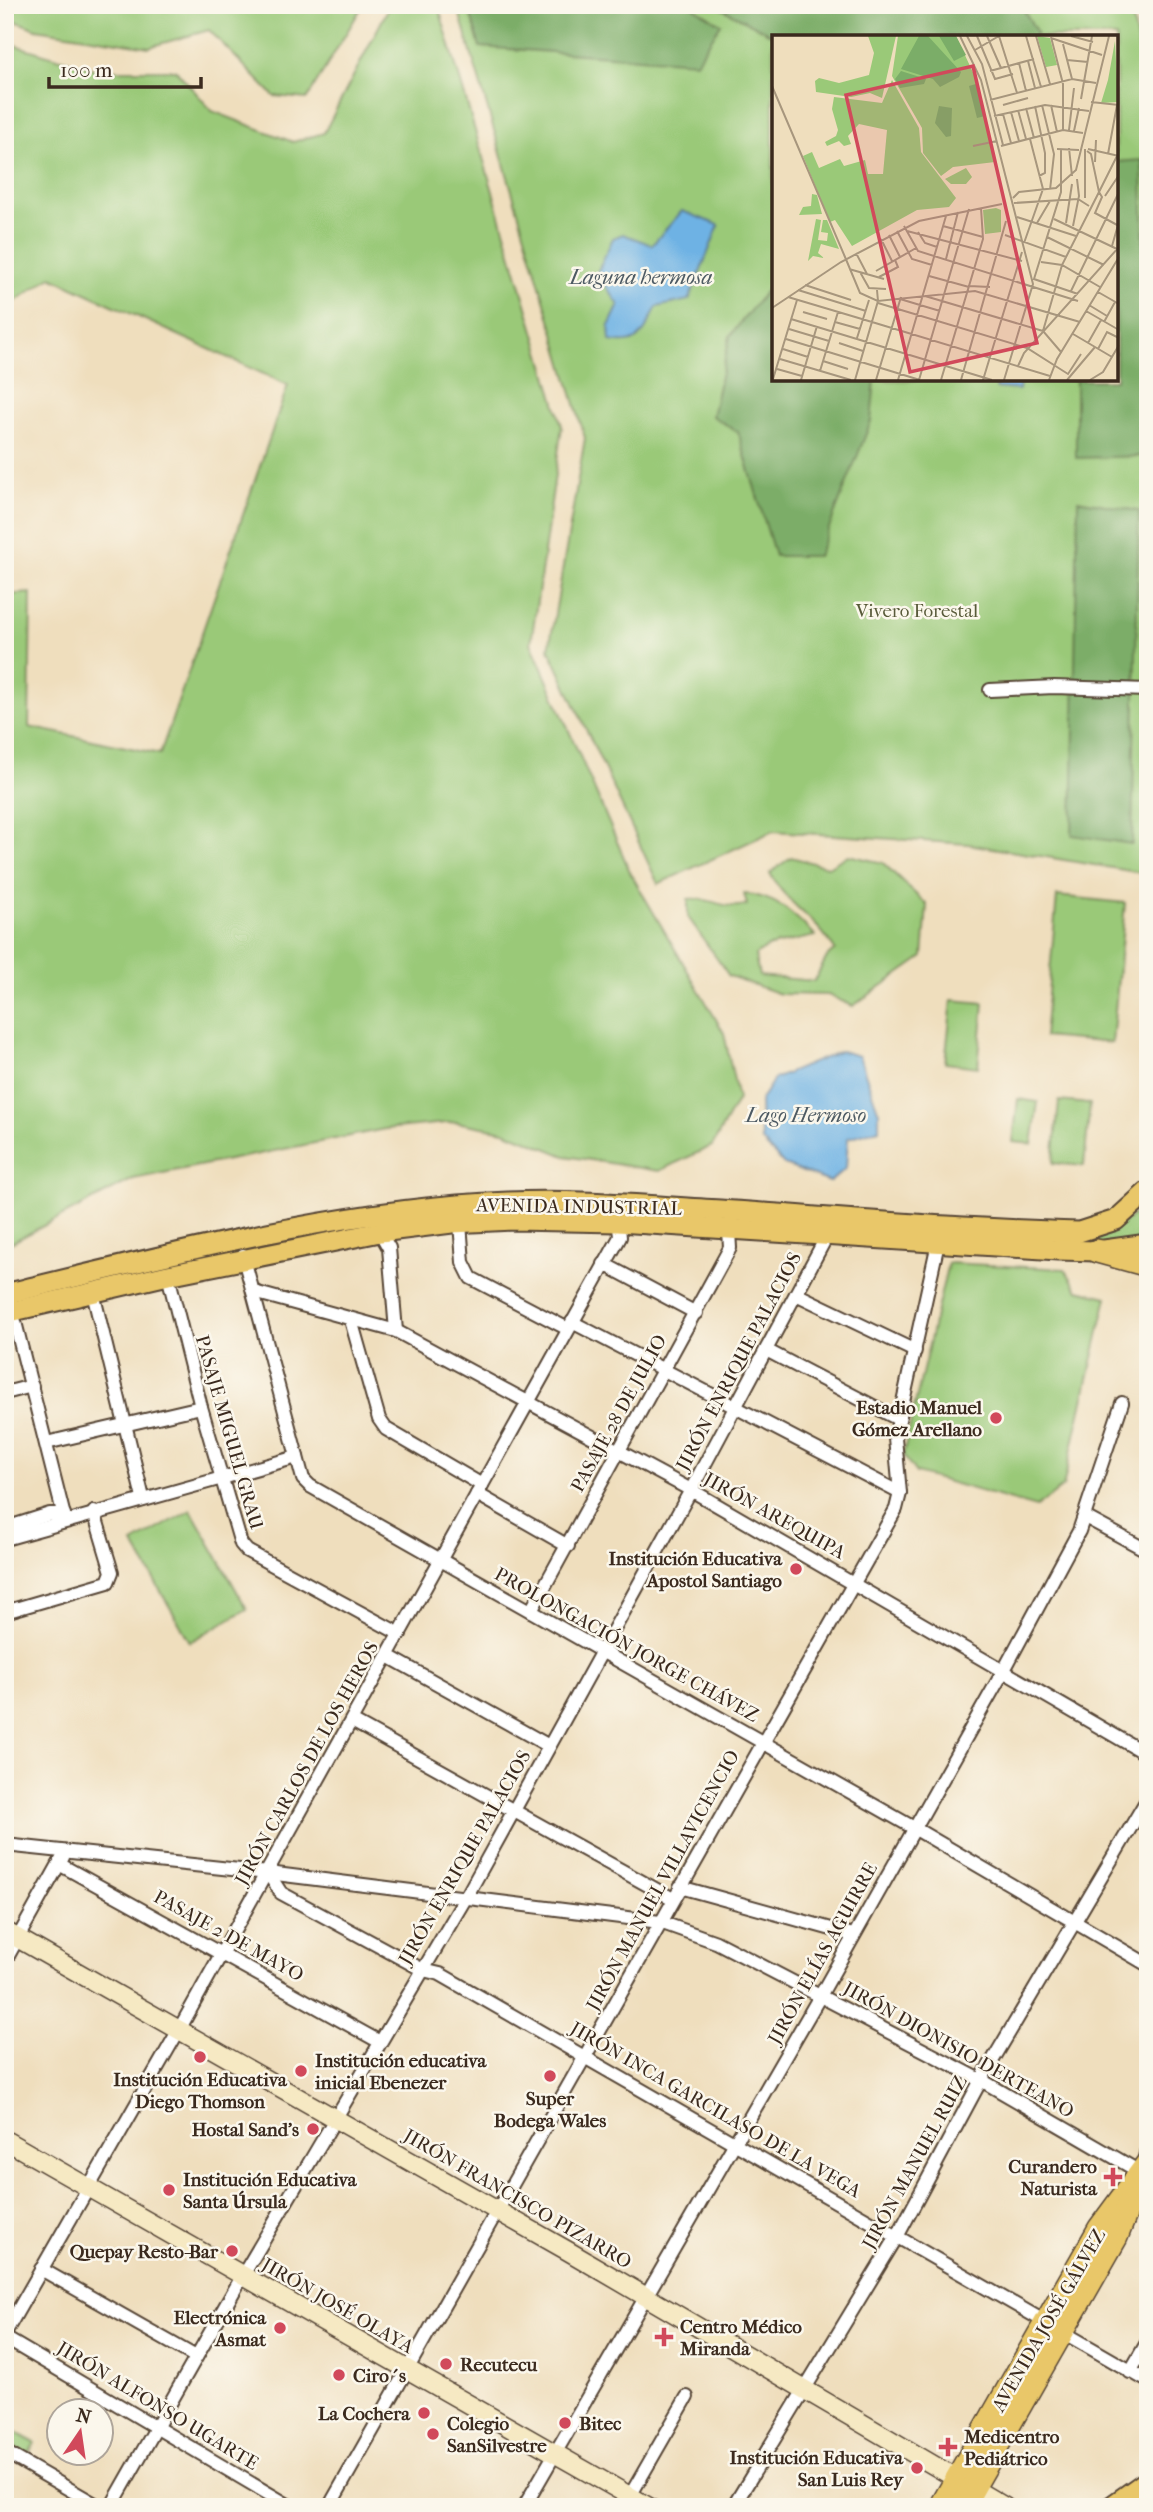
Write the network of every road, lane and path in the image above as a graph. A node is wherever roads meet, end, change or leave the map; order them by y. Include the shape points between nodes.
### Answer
1 (990, 690) dead end
2 (1148, 690) edge
3 (1148, 1191) edge
4 (618, 1213) junction
5 (836, 1218) junction
6 (460, 1223) junction
7 (729, 1230) junction
8 (380, 1232) junction
9 (827, 1236) junction
10 (938, 1243) junction
11 (1148, 1244) edge
12 (242, 1250) junction
13 (1097, 1251) junction
14 (604, 1265) junction
15 (1148, 1265) edge
16 (168, 1275) junction
17 (254, 1292) junction
18 (93, 1293) junction
19 (796, 1294) junction
20 (7, 1306) edge
21 (696, 1313) junction
22 (351, 1320) junction
23 (570, 1326) junction
24 (396, 1331) junction
25 (766, 1350) junction
26 (915, 1350) junction
27 (663, 1369) junction
28 (32, 1386) junction
29 (5, 1393) edge
30 (528, 1402) junction
31 (1122, 1403) dead end
32 (201, 1407) junction
33 (735, 1407) junction
34 (898, 1419) junction
35 (125, 1424) junction
36 (46, 1443) junction
37 (619, 1452) junction
38 (297, 1457) junction
39 (221, 1479) junction
40 (480, 1490) junction
41 (691, 1490) junction
42 (900, 1493) junction
43 (143, 1498) junction
44 (94, 1512) junction
45 (64, 1517) junction
46 (1085, 1517) junction
47 (6, 1539) edge
48 (568, 1546) junction
49 (1148, 1551) edge
50 (439, 1562) junction
51 (854, 1582) junction
52 (531, 1611) junction
53 (5, 1612) edge
54 (400, 1634) junction
55 (602, 1652) junction
56 (387, 1656) junction
57 (1004, 1670) junction
58 (352, 1721) junction
59 (762, 1742) junction
60 (550, 1746) junction
61 (1148, 1755) edge
62 (1148, 1798) edge
63 (513, 1810) junction
64 (914, 1828) junction
65 (5, 1845) edge
66 (67, 1850) junction
67 (59, 1864) junction
68 (268, 1872) junction
69 (680, 1886) junction
70 (465, 1899) junction
71 (673, 1899) junction
72 (660, 1922) junction
73 (1075, 1922) junction
74 (12, 1935) edge
75 (853, 1935) junction
76 (223, 1952) junction
77 (5, 1961) edge
78 (1148, 1965) edge
79 (423, 1970) junction
80 (820, 1996) junction
81 (180, 2028) junction
82 (380, 2042) junction
83 (585, 2055) junction
84 (981, 2080) junction
85 (336, 2117) junction
86 (5, 2140) edge
87 (737, 2142) junction
88 (1148, 2145) edge
89 (1145, 2171) edge
90 (88, 2187) junction
91 (498, 2211) junction
92 (898, 2235) junction
93 (41, 2269) junction
94 (243, 2275) junction
95 (647, 2297) junction
96 (1053, 2328) junction
97 (5, 2336) edge
98 (1148, 2341) edge
99 (196, 2357) junction
100 (408, 2369) junction
101 (1130, 2372) junction
102 (1148, 2381) edge
103 (804, 2388) junction
104 (687, 2397) dead end
105 (158, 2425) junction
106 (5, 2452) edge
107 (555, 2453) junction
108 (1148, 2480) edge
109 (964, 2491) edge
110 (630, 2496) junction
111 (100, 2507) edge
112 (111, 2507) edge
113 (291, 2507) edge
114 (329, 2507) edge
115 (524, 2507) edge
116 (649, 2507) edge
117 (733, 2507) edge
118 (941, 2507) edge
119 (1006, 2507) edge
120 (1110, 2507) edge

1 - 2 street
3 - 5 main road, AVENIDA INDUSTRIAL via 1116,1220 1079,1232
4 - 5 main road, AVENIDA INDUSTRIAL
4 - 6 main road, AVENIDA INDUSTRIAL
4 - 7 main road, AVENIDA INDUSTRIAL
4 - 12 main road, AVENIDA INDUSTRIAL via 510,1202 450,1206 379,1214
4 - 14 street, JIRÓN CARLOS DE LOS HEROS via 620,1237
5 - 9 street, JIRÓN ENRIQUE PALACIOS
6 - 8 main road, AVENIDA INDUSTRIAL
6 - 23 street via 463,1262 471,1278
7 - 9 main road, AVENIDA INDUSTRIAL
7 - 21 street, PASAJE 28 DE JULIO via 730,1248
8 - 12 main road, AVENIDA INDUSTRIAL
8 - 24 street via 389,1248
9 - 10 main road, AVENIDA INDUSTRIAL
9 - 19 street, JIRÓN ENRIQUE PALACIOS
10 - 13 main road, AVENIDA INDUSTRIAL
10 - 26 street
11 - 13 main road, AVENIDA INDUSTRIAL
12 - 16 main road, AVENIDA INDUSTRIAL
12 - 17 street, PROLONGACIÓN JORGE CHÁVEZ
12 - 20 main road, AVENIDA INDUSTRIAL
13 - 15 highway
14 - 21 street
14 - 23 street, JIRÓN CARLOS DE LOS HEROS
16 - 18 main road, AVENIDA INDUSTRIAL
16 - 32 street, PASAJE MIGUEL GRAU
17 - 22 street, JIRÓN AREQUIPA
17 - 38 street, PROLONGACIÓN JORGE CHÁVEZ
18 - 20 main road, AVENIDA INDUSTRIAL
18 - 35 street
19 - 25 street, JIRÓN ENRIQUE PALACIOS
19 - 26 street
20 - 28 street
21 - 27 street, PASAJE 28 DE JULIO
22 - 24 street, JIRÓN AREQUIPA
22 - 40 street via 379,1419 386,1429
23 - 27 street
23 - 30 street, JIRÓN CARLOS DE LOS HEROS
24 - 30 street, JIRÓN AREQUIPA
25 - 33 street, JIRÓN ENRIQUE PALACIOS
25 - 34 street
26 - 34 street
27 - 33 street
27 - 37 street, PASAJE 28 DE JULIO
28 - 29 street
28 - 36 street
30 - 37 street, JIRÓN AREQUIPA
30 - 40 street, JIRÓN CARLOS DE LOS HEROS
31 - 46 street, JIRÓN ELÍAS AGUIRRE
32 - 35 street
32 - 39 street, PASAJE MIGUEL GRAU
33 - 41 street, JIRÓN ENRIQUE PALACIOS
33 - 42 street
34 - 42 street via 895,1458
35 - 36 street
35 - 43 street
36 - 45 street
37 - 41 street, JIRÓN AREQUIPA
37 - 48 street, PASAJE 28 DE JULIO
38 - 39 street
38 - 50 street, PROLONGACIÓN JORGE CHÁVEZ via 303,1479 310,1486
39 - 43 street
39 - 54 street, PASAJE MIGUEL GRAU via 247,1551
40 - 48 street
40 - 50 street, JIRÓN CARLOS DE LOS HEROS
41 - 51 street, JIRÓN AREQUIPA
41 - 55 street, JIRÓN ENRIQUE PALACIOS
42 - 51 street, JIRÓN MANUEL VILLAVICENCIO via 896,1509
43 - 44 street
44 - 45 street
44 - 53 street via 112,1572 108,1582
45 - 47 street
46 - 49 street
46 - 57 street, JIRÓN ELÍAS AGUIRRE
48 - 52 street, PASAJE 28 DE JULIO
50 - 52 street, PROLONGACIÓN JORGE CHÁVEZ
50 - 54 street, JIRÓN CARLOS DE LOS HEROS
51 - 57 street, JIRÓN AREQUIPA
51 - 59 street, JIRÓN MANUEL VILLAVICENCIO
52 - 55 street, PROLONGACIÓN JORGE CHÁVEZ
54 - 56 street, JIRÓN CARLOS DE LOS HEROS
55 - 59 street, PROLONGACIÓN JORGE CHÁVEZ
55 - 60 street, JIRÓN ENRIQUE PALACIOS
56 - 58 street, JIRÓN CARLOS DE LOS HEROS
56 - 60 street
57 - 61 street, JIRÓN AREQUIPA
57 - 64 street, JIRÓN ELÍAS AGUIRRE
58 - 63 street
58 - 68 street, JIRÓN CARLOS DE LOS HEROS
59 - 64 street, PROLONGACIÓN JORGE CHÁVEZ
59 - 69 street, JIRÓN MANUEL VILLAVICENCIO
60 - 63 street, JIRÓN ENRIQUE PALACIOS
62 - 73 street, JIRÓN MANUEL RUIZ
63 - 70 street, JIRÓN ENRIQUE PALACIOS
63 - 71 street
64 - 73 street, PROLONGACIÓN JORGE CHÁVEZ
64 - 75 street, JIRÓN ELÍAS AGUIRRE
65 - 66 street, JIRÓN DIONISIO DERTEANO
66 - 67 street
66 - 68 street, JIRÓN DIONISIO DERTEANO
67 - 74 street
67 - 76 street, PASAJE 2 DE MAYO
68 - 70 street, JIRÓN DIONISIO DERTEANO
68 - 76 street, JIRÓN CARLOS DE LOS HEROS
68 - 79 street, JIRÓN INCA GARCILASO DE LA VEGA via 281,1892
69 - 71 street, JIRÓN MANUEL VILLAVICENCIO
69 - 75 street
70 - 72 street, JIRÓN DIONISIO DERTEANO
70 - 79 street, JIRÓN ENRIQUE PALACIOS
71 - 72 street, JIRÓN MANUEL VILLAVICENCIO
72 - 80 street, JIRÓN DIONISIO DERTEANO via 716,1942
72 - 83 street, JIRÓN MANUEL VILLAVICENCIO
73 - 78 street, PROLONGACIÓN JORGE CHÁVEZ
73 - 84 street, JIRÓN MANUEL RUIZ
74 - 77 street
74 - 81 street, JIRÓN FRANCISCO PIZARRO
75 - 80 street, JIRÓN ELÍAS AGUIRRE
76 - 81 street, JIRÓN CARLOS DE LOS HEROS
76 - 82 street, PASAJE 2 DE MAYO
79 - 82 street, JIRÓN ENRIQUE PALACIOS
79 - 83 street, JIRÓN INCA GARCILASO DE LA VEGA via 440,1974
80 - 84 street, JIRÓN DIONISIO DERTEANO
80 - 87 street, JIRÓN ELÍAS AGUIRRE
81 - 85 street, JIRÓN FRANCISCO PIZARRO
81 - 90 street, JIRÓN CARLOS DE LOS HEROS
82 - 85 street, JIRÓN ENRIQUE PALACIOS
83 - 87 street, JIRÓN INCA GARCILASO DE LA VEGA
83 - 91 street, JIRÓN MANUEL VILLAVICENCIO
84 - 89 street, JIRÓN DIONISIO DERTEANO
84 - 92 street, JIRÓN MANUEL RUIZ
85 - 91 street, JIRÓN FRANCISCO PIZARRO
85 - 94 street, JIRÓN ENRIQUE PALACIOS
86 - 90 street, JIRÓN JOSÉ OLAYA
87 - 92 street, JIRÓN INCA GARCILASO DE LA VEGA
87 - 95 street, JIRÓN ELÍAS AGUIRRE
88 - 89 street via 1142,2161
89 - 96 highway, AVENIDA JOSÉ GÁLVEZ via 1100,2228
90 - 93 street, JIRÓN CARLOS DE LOS HEROS
90 - 94 street, JIRÓN JOSÉ OLAYA
91 - 95 street, JIRÓN FRANCISCO PIZARRO
91 - 100 street, JIRÓN MANUEL VILLAVICENCIO
92 - 96 street, JIRÓN INCA GARCILASO DE LA VEGA
92 - 103 street, JIRÓN MANUEL RUIZ
93 - 97 street, JIRÓN CARLOS DE LOS HEROS
93 - 99 street
94 - 99 street, JIRÓN ENRIQUE PALACIOS
94 - 100 street, JIRÓN JOSÉ OLAYA
95 - 103 street, JIRÓN FRANCISCO PIZARRO
95 - 107 street, JIRÓN ELÍAS AGUIRRE
96 - 101 street, JIRÓN INCA GARCILASO DE LA VEGA
96 - 109 highway, AVENIDA JOSÉ GÁLVEZ
97 - 105 street, JIRÓN ALFONSO UGARTE
98 - 101 street
99 - 105 street, JIRÓN ENRIQUE PALACIOS
100 - 107 street, JIRÓN JOSÉ OLAYA
100 - 114 street, JIRÓN MANUEL VILLAVICENCIO
101 - 102 street, JIRÓN INCA GARCILASO DE LA VEGA
103 - 109 street, JIRÓN FRANCISCO PIZARRO
103 - 117 street, JIRÓN MANUEL RUIZ
104 - 110 street
105 - 112 street, JIRÓN ENRIQUE PALACIOS
105 - 113 street, JIRÓN ALFONSO UGARTE
106 - 111 street
107 - 110 street, JIRÓN JOSÉ OLAYA
107 - 115 street, JIRÓN ELÍAS AGUIRRE
108 - 120 main road
109 - 118 highway, AVENIDA JOSÉ GÁLVEZ
109 - 119 street, JIRÓN FRANCISCO PIZARRO
110 - 116 street, JIRÓN JOSÉ OLAYA

